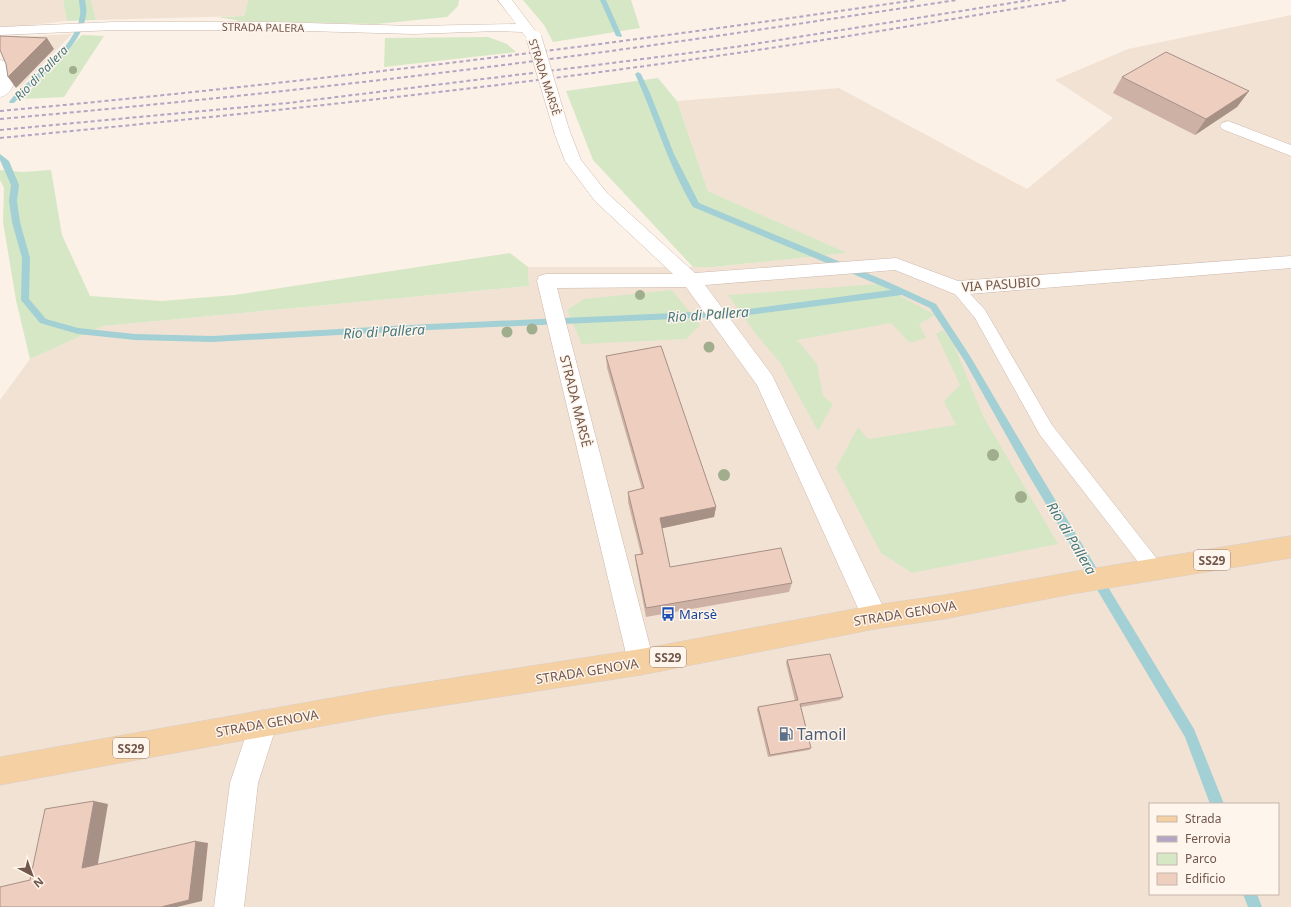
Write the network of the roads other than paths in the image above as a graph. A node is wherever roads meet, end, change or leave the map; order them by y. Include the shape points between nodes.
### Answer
1 (501, 0) edge
2 (505, 0) edge
3 (481, 27) junction
4 (0, 31) edge
5 (530, 33) junction
6 (0, 64) edge
7 (0, 93) edge
8 (1228, 126) edge
9 (1291, 151) edge
10 (1291, 262) edge
11 (691, 280) junction
12 (958, 288) junction
13 (1291, 547) edge
14 (1144, 571) junction
15 (874, 617) junction
16 (641, 662) junction
17 (263, 724) junction
18 (0, 771) edge
19 (229, 907) edge

1 - 3 street via 499,14
2 - 5 street, STRADA MARSÈ
3 - 4 street, STRADA PALERA via 414,30 263,26 90,26
3 - 5 street, STRADA PALERA
5 - 11 street, STRADA MARSÈ, bridge via 573,161 601,197
6 - 7 street via 8,83
8 - 9 street
10 - 12 street, VIA PASUBIO
11 - 12 street, VIA PASUBIO via 896,264
11 - 15 street, STRADA MARSÈ via 765,381
11 - 16 street, STRADA MARSÈ via 546,281
12 - 14 lane via 980,314 1046,430
13 - 14 main road, STRADA GENOVA / SS29
14 - 15 main road, STRADA GENOVA / SS29
15 - 16 main road, STRADA GENOVA / SS29
16 - 17 main road, STRADA GENOVA / SS29 via 382,702
17 - 18 main road, STRADA GENOVA / SS29
17 - 19 street via 244,783

